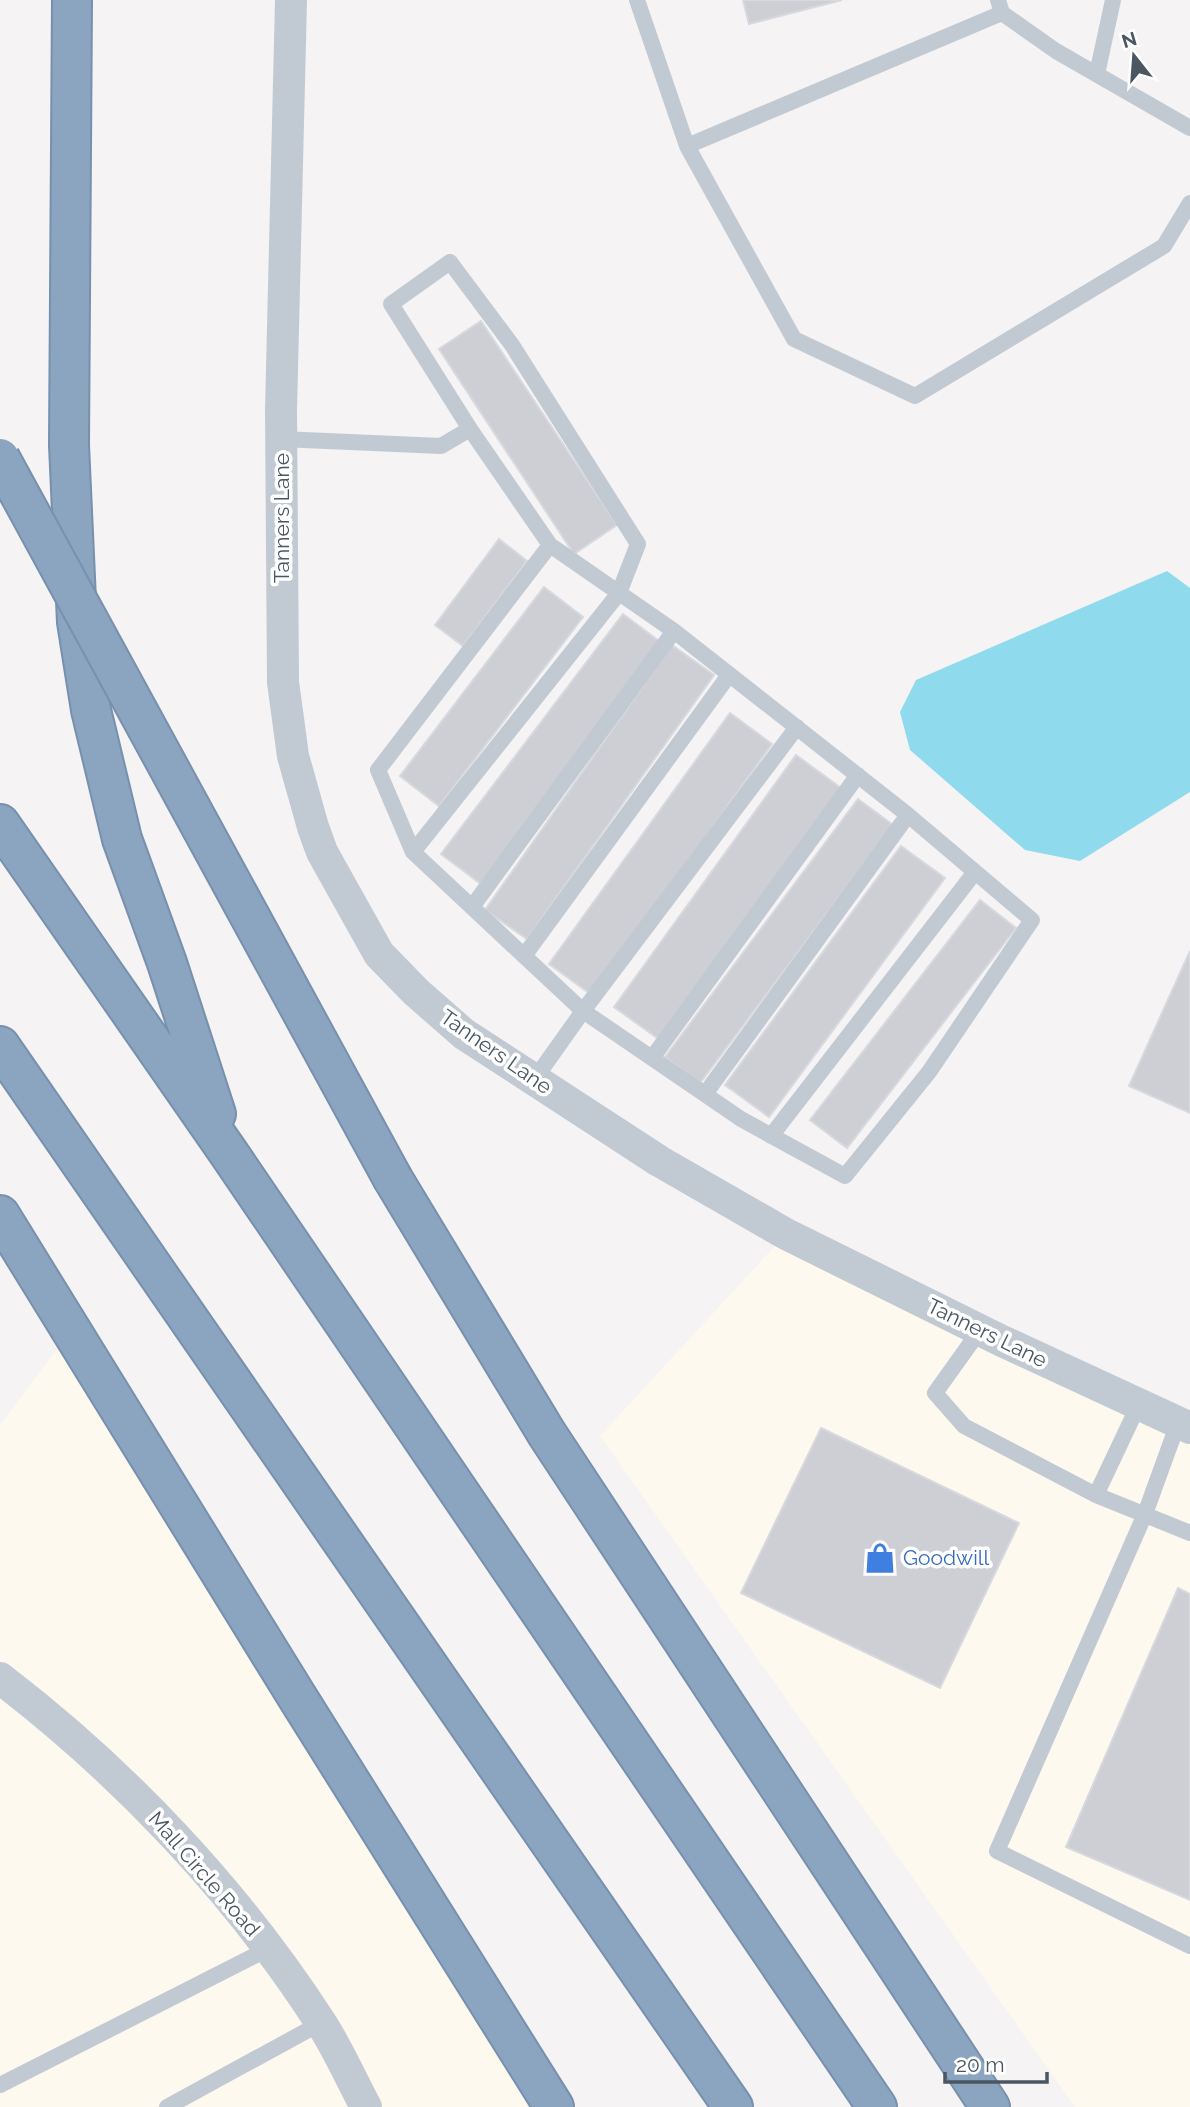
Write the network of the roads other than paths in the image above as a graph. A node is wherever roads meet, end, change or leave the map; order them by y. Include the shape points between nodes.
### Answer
1 (72, 0) edge
2 (290, 0) edge
3 (637, 0) edge
4 (1113, 0) edge
5 (1000, 7) edge
6 (1097, 74) junction
7 (1190, 128) edge
8 (687, 146) junction
9 (1190, 203) edge
10 (470, 429) junction
11 (281, 439) junction
12 (0, 458) edge
13 (550, 545) junction
14 (619, 593) junction
15 (674, 631) junction
16 (729, 675) junction
17 (797, 727) junction
18 (859, 775) junction
19 (908, 814) junction
20 (0, 824) edge
21 (413, 852) junction
22 (975, 872) junction
23 (472, 907) junction
24 (524, 956) junction
25 (583, 1012) junction
26 (0, 1046) edge
27 (652, 1058) junction
28 (534, 1080) junction
29 (705, 1094) junction
30 (771, 1136) junction
31 (228, 1153) junction
32 (0, 1214) edge
33 (980, 1330) junction
34 (1139, 1404) junction
35 (1184, 1426) edge
36 (1096, 1495) junction
37 (1145, 1514) junction
38 (1190, 1533) edge
39 (0, 1678) edge
40 (1190, 1946) edge
41 (268, 1949) junction
42 (321, 2024) junction
43 (0, 2085) edge
44 (167, 2107) edge
45 (366, 2107) edge
46 (554, 2107) edge
47 (733, 2107) edge
48 (877, 2107) edge
49 (990, 2107) edge

1 - 31 highway via 69,445 78,622 91,710 122,839
2 - 11 street, Tanners Lane
3 - 8 lane
4 - 6 lane
5 - 6 lane via 1056,51
5 - 8 lane
6 - 7 lane
8 - 9 lane via 794,339 915,396 1164,246
10 - 11 lane via 441,446
10 - 13 lane
10 - 14 lane via 391,304 450,262 512,345 638,544
11 - 28 street, Tanners Lane via 283,682 293,756 322,852 379,954 464,1034
12 - 49 highway, bridge via 393,1179 547,1434
13 - 14 lane
13 - 21 lane via 378,770
14 - 15 lane
14 - 21 lane
15 - 16 lane
15 - 23 lane
16 - 17 lane
16 - 24 lane
17 - 18 lane
17 - 25 lane
18 - 19 lane
18 - 27 lane
19 - 22 lane
19 - 29 lane
20 - 31 highway
21 - 23 lane
22 - 30 lane
22 - 30 lane via 1032,920 929,1072 845,1176
23 - 24 lane
24 - 25 lane
25 - 27 lane
25 - 28 lane
26 - 47 highway
27 - 29 lane
28 - 33 street, Tanners Lane via 659,1161 786,1234
29 - 30 lane
31 - 48 highway
32 - 46 highway
33 - 34 street, Tanners Lane
33 - 36 lane via 935,1393 964,1426
34 - 35 street, Tanners Lane
34 - 36 lane
35 - 37 lane
36 - 37 lane
37 - 38 lane
37 - 40 lane via 997,1851
39 - 41 street, Mall Circle Road via 45,1712 161,1821
41 - 42 street, Mall Circle Road
41 - 43 lane
42 - 44 lane
42 - 45 street, Mall Circle Road

